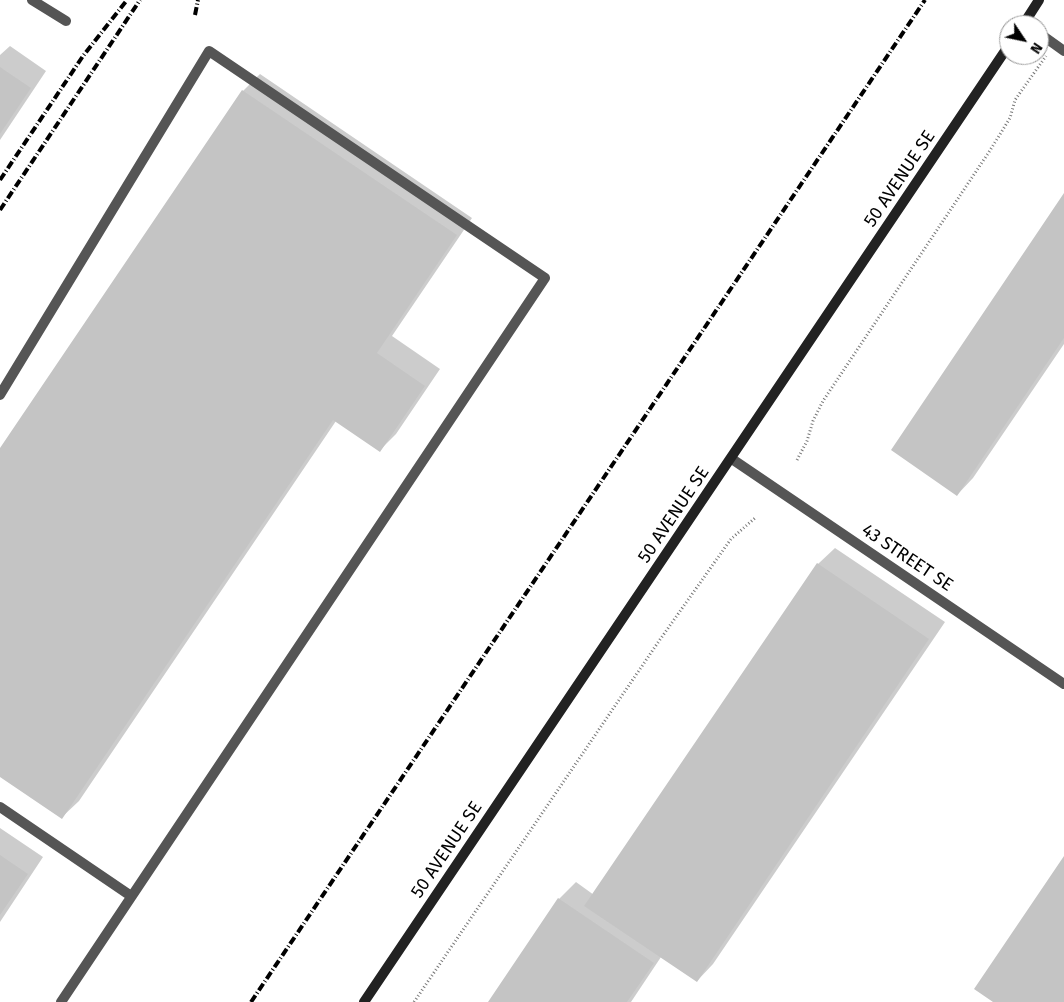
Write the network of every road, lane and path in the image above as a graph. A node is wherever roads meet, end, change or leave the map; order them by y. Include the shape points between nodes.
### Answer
1 (32, 0) edge
2 (1039, 0) edge
3 (1030, 15) edge
4 (66, 21) dead end
5 (1049, 40) edge
6 (1054, 44) junction
7 (1064, 51) edge
8 (999, 60) edge
9 (0, 395) edge
10 (732, 459) junction
11 (796, 460) dead end
12 (755, 518) dead end
13 (1064, 684) edge
14 (0, 807) edge
15 (132, 896) junction
16 (62, 1002) edge
17 (364, 1002) edge
18 (414, 1002) edge

1 - 4 street
2 - 3 street
5 - 6 street
6 - 7 street
6 - 11 path via 1016,100 1010,118 989,152 823,401
8 - 10 street, 50 AVENUE SE
9 - 15 street via 209,51 545,278
10 - 13 street, 43 STREET SE
10 - 17 street, 50 AVENUE SE
12 - 18 path via 731,539 671,624
14 - 15 street
15 - 16 street

